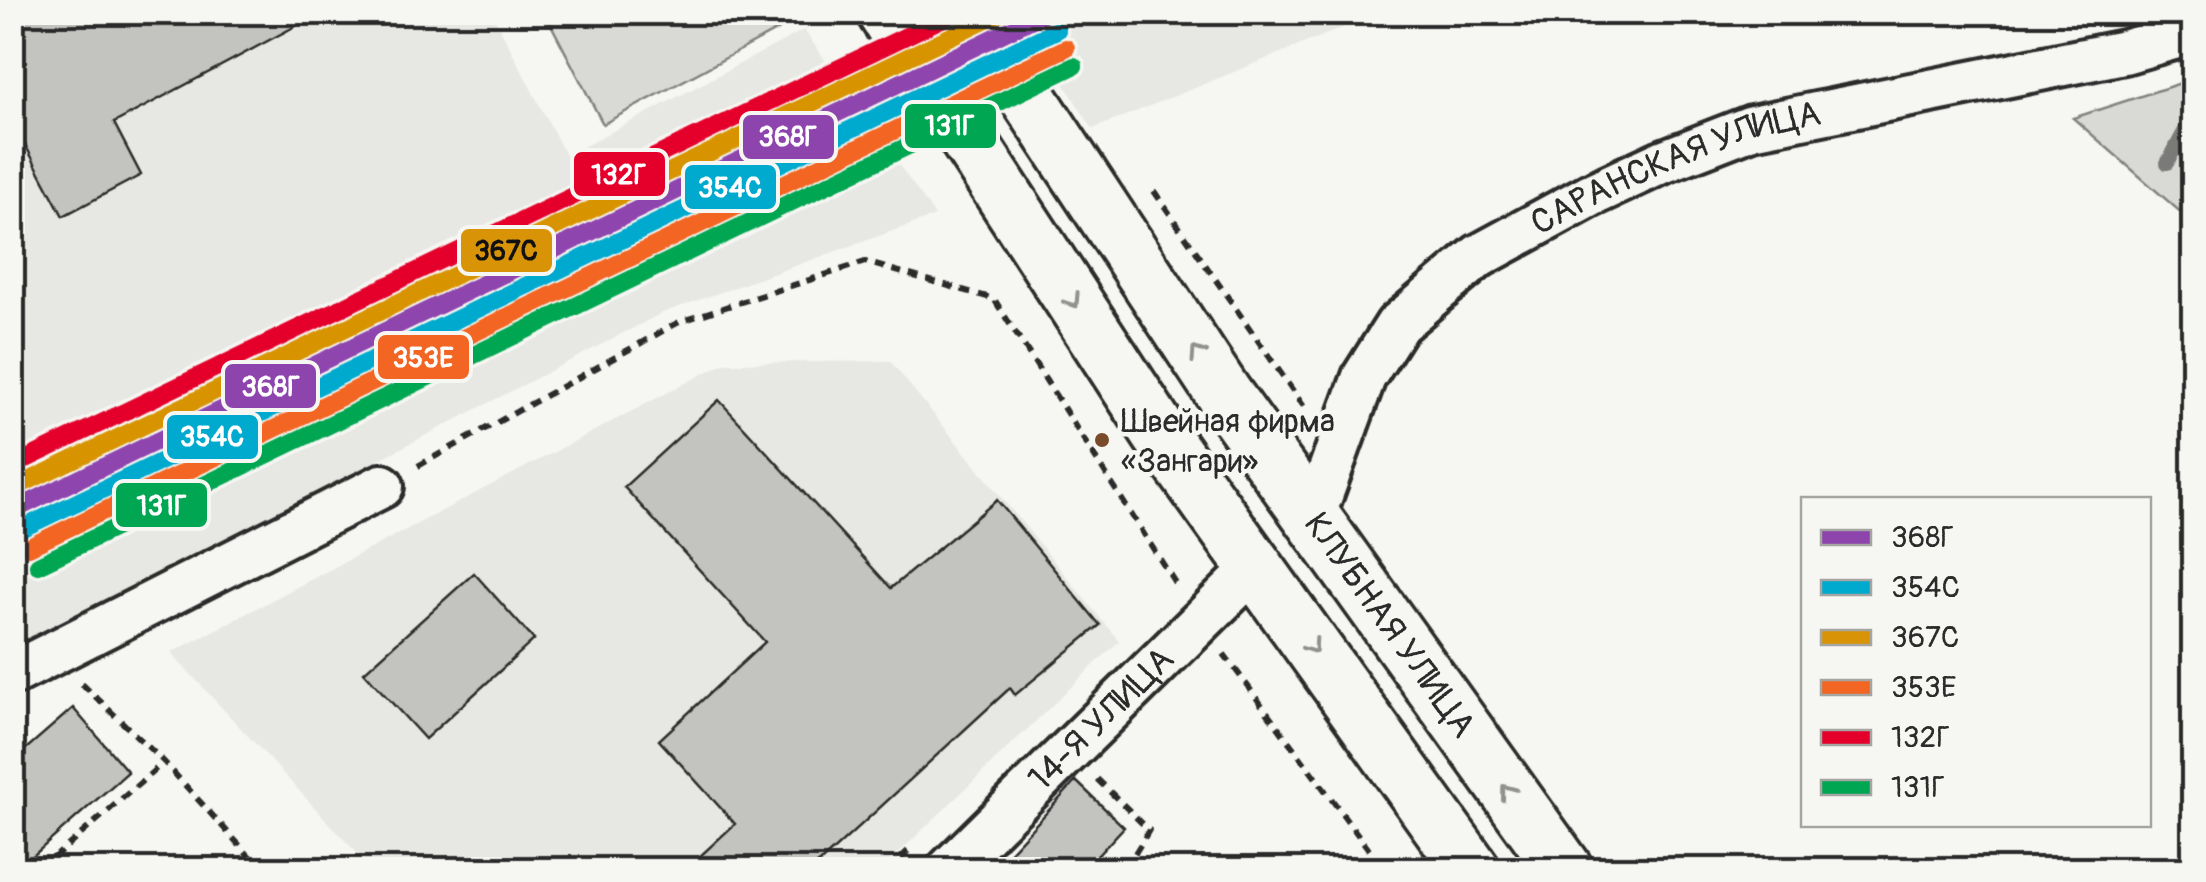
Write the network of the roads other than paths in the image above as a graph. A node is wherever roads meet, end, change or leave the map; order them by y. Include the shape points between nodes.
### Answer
1 (885, 12) edge
2 (972, 12) edge
3 (2194, 32) edge
4 (382, 486) road end
5 (1312, 520) junction
6 (1256, 568) junction
7 (12, 674) edge
8 (948, 870) edge
9 (1472, 870) edge
10 (1566, 870) edge

1 -> 6 main road, КЛУБНАЯ УЛИЦА via 1160,434
5 -> 2 main road, КЛУБНАЯ УЛИЦА
3 - 5 street, САРАНСКАЯ УЛИЦА via 1752,127 1591,195 1480,256 1397,325 1364,377
4 - 7 street
5 - 6 main road
10 -> 5 main road, КЛУБНАЯ УЛИЦА
6 - 8 street, 14-Я УЛИЦА
6 -> 9 main road, КЛУБНАЯ УЛИЦА

